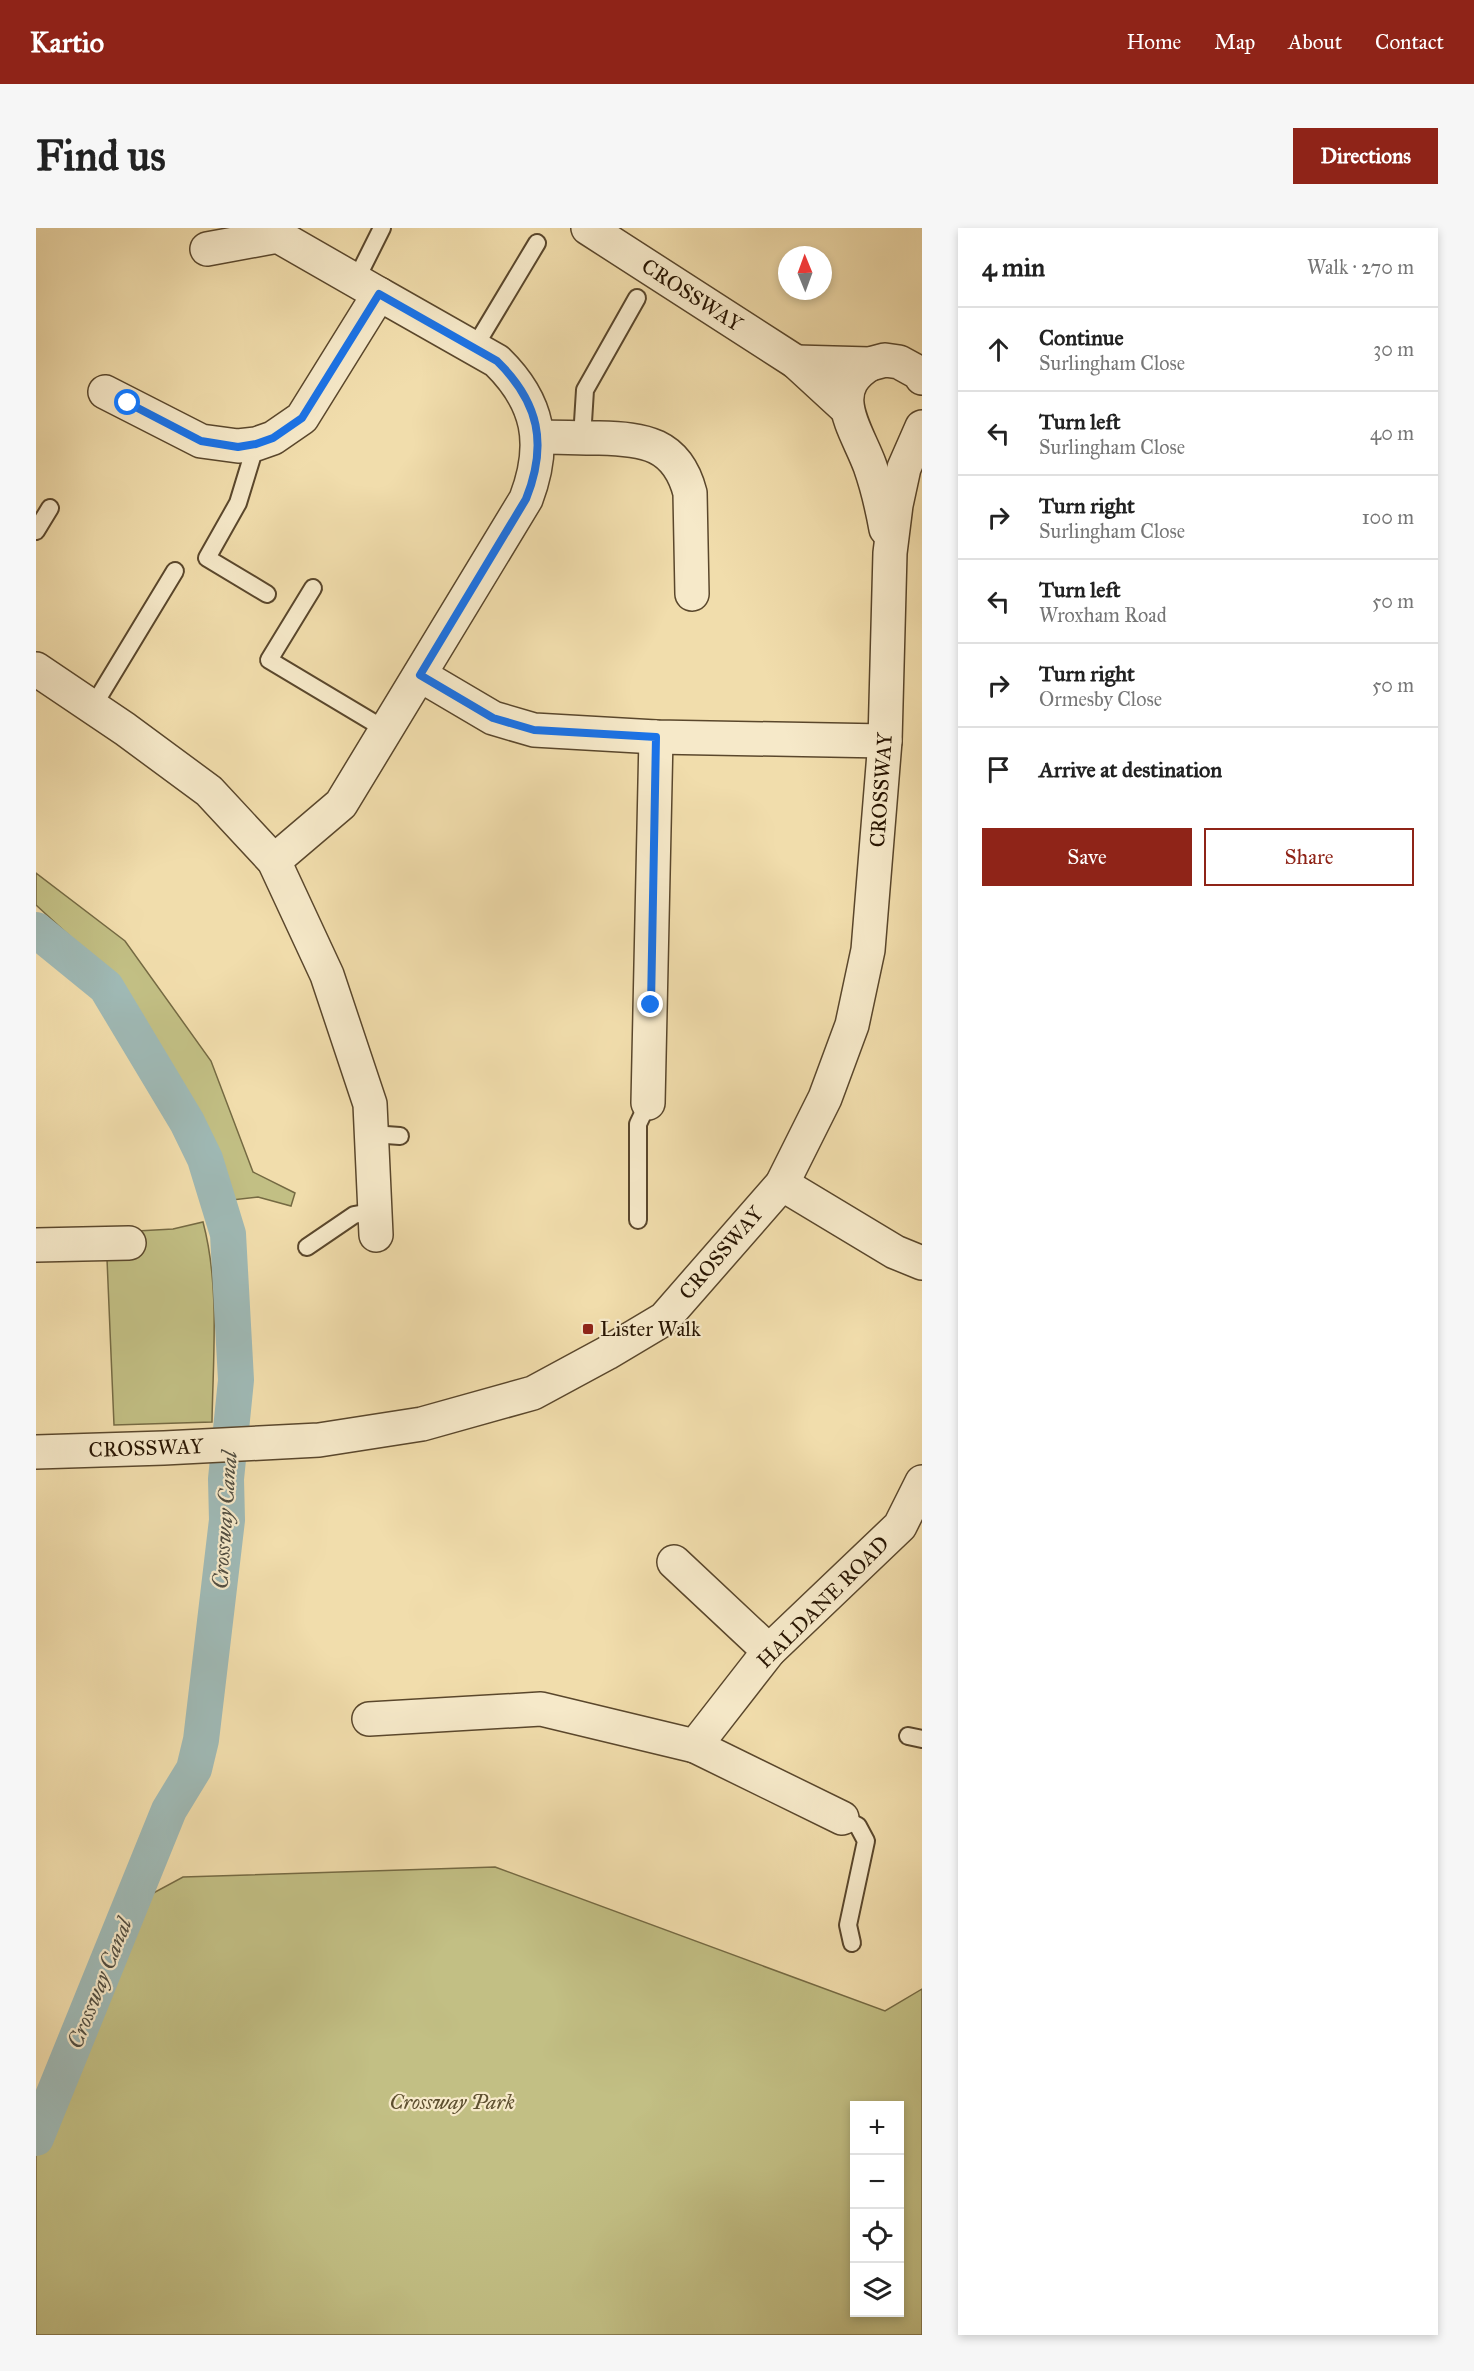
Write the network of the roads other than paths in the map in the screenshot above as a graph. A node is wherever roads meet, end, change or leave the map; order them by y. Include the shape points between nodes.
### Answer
1 (382, 228) edge
2 (588, 228) edge
3 (537, 243) dead end
4 (207, 249) dead end
5 (368, 287) junction
6 (638, 298) dead end
7 (474, 348) junction
8 (796, 362) junction
9 (870, 364) junction
10 (917, 368) edge
11 (105, 392) dead end
12 (850, 417) junction
13 (920, 430) edge
14 (538, 437) junction
15 (582, 438) junction
16 (256, 444) junction
17 (50, 508) dead end
18 (36, 531) edge
19 (890, 554) junction
20 (175, 571) dead end
21 (313, 588) dead end
22 (267, 594) dead end
23 (692, 594) dead end
24 (36, 669) edge
25 (420, 675) junction
26 (92, 708) junction
27 (386, 730) junction
28 (656, 737) junction
29 (885, 741) junction
30 (274, 861) junction
31 (648, 1103) joint
32 (782, 1184) junction
33 (638, 1220) dead end
34 (376, 1223) joint
35 (129, 1243) dead end
36 (36, 1245) edge
37 (306, 1247) dead end
38 (922, 1263) edge
39 (36, 1452) edge
40 (922, 1482) edge
41 (911, 1532) edge
42 (674, 1562) dead end
43 (769, 1651) junction
44 (369, 1719) dead end
45 (695, 1746) junction
46 (842, 1818) joint
47 (852, 1943) dead end

1 - 5 lane
2 - 8 street, CROSSWAY
3 - 7 lane
4 - 5 street via 278,236
5 - 7 street
5 - 16 street via 302,418 273,438
6 - 15 lane via 585,390
7 - 14 street via 513,376 534,415
8 - 9 street
8 - 12 street, CROSSWAY
9 - 10 street via 885,360
9 - 12 street via 852,379 847,393
11 - 16 street via 201,441 238,447
12 - 13 street, CROSSWAY via 864,437 878,444 893,445
12 - 19 street, CROSSWAY via 882,503
13 - 19 street, CROSSWAY via 904,468
14 - 15 street
14 - 25 street via 534,479 526,499
15 - 23 street via 647,442 671,457 680,468 690,493
16 - 22 lane via 238,503 207,558
17 - 18 lane
19 - 29 street, CROSSWAY
20 - 26 lane
21 - 27 lane via 269,660
24 - 26 street
25 - 27 street
25 - 28 street via 493,718 534,730
26 - 30 street via 209,791
27 - 30 street via 341,804
28 - 29 street
28 - 31 street
29 - 32 street, CROSSWAY via 868,950 852,1025 825,1098
30 - 34 street via 327,975 370,1104 386,1135
31 - 33 lane via 639,1124
32 - 38 street via 895,1252
32 - 39 street, CROSSWAY via 664,1319 533,1393 422,1424 319,1440
34 - 37 lane via 354,1215
35 - 36 street
40 - 41 street, HALDANE ROAD
41 - 43 street, HALDANE ROAD
42 - 43 street
43 - 45 street, HALDANE ROAD
44 - 45 street via 541,1709
45 - 46 street
46 - 47 lane via 858,1826 866,1841 848,1925

